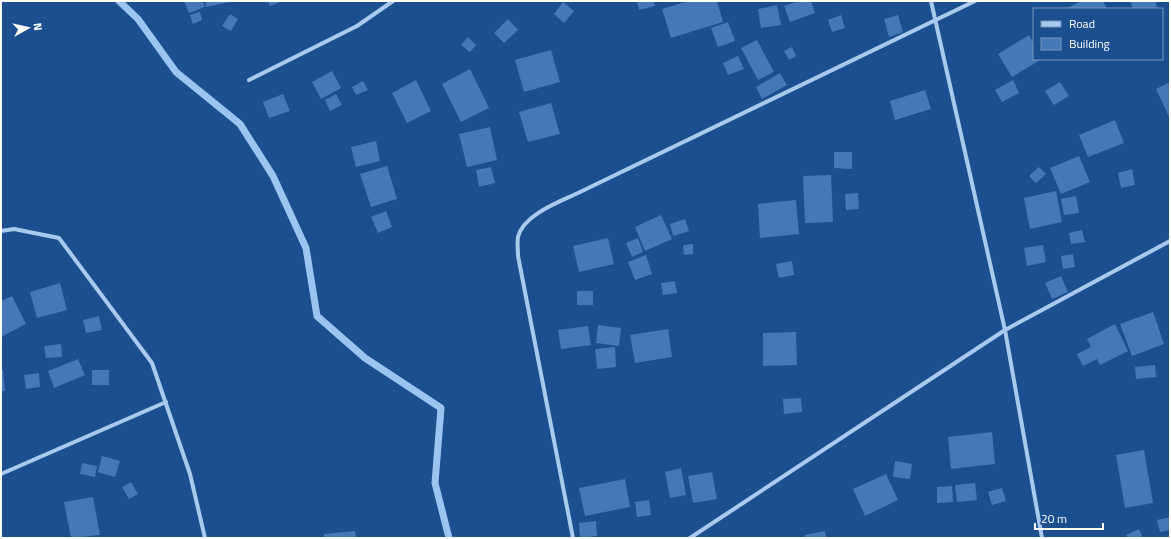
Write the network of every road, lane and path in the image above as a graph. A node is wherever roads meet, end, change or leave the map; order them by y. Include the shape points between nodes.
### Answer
1 (393, 1) edge
2 (931, 1) edge
3 (975, 1) edge
4 (935, 22) junction
5 (249, 80) dead end
6 (1, 230) edge
7 (1170, 241) edge
8 (1006, 330) junction
9 (166, 402) junction
10 (1, 474) edge
11 (205, 538) edge
12 (573, 538) edge
13 (690, 538) edge
14 (1042, 538) edge

1 - 5 street via 358,26
2 - 4 street
3 - 4 street
4 - 8 street
4 - 12 street via 578,193 542,211 524,225 518,237 518,256
6 - 9 street via 59,238 152,363
7 - 8 street
8 - 13 street
8 - 14 street
9 - 10 street
9 - 11 street via 190,474

